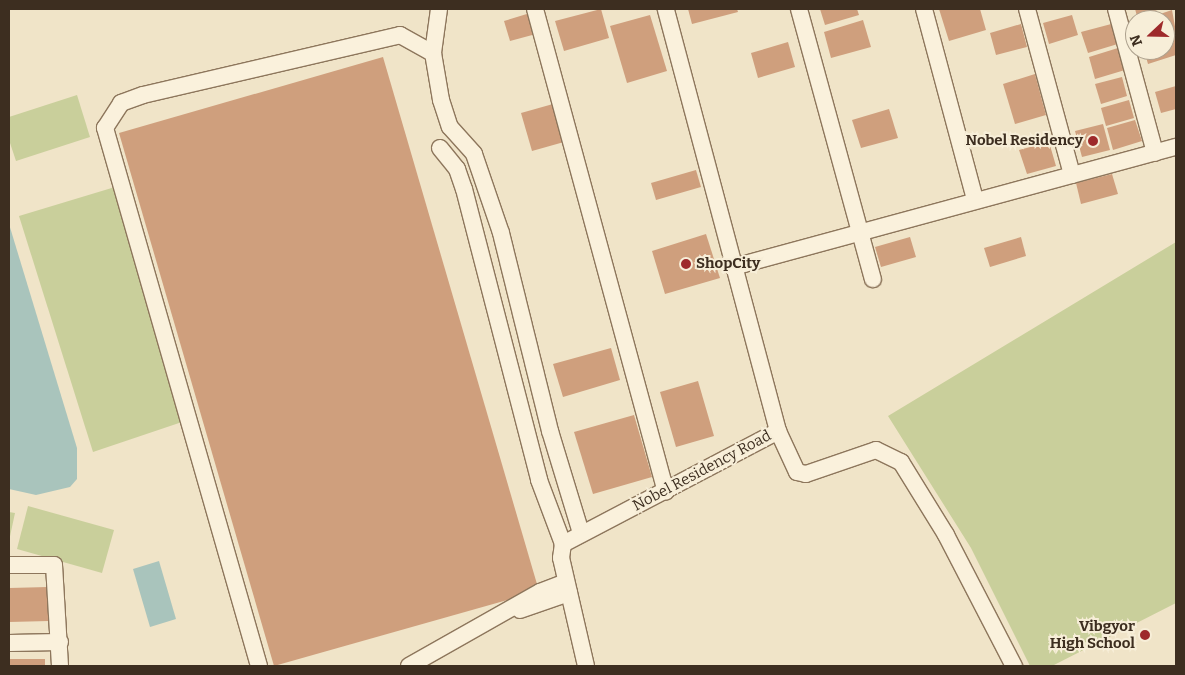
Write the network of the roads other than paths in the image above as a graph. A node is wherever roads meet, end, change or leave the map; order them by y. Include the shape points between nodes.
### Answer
1 (439, 9) edge
2 (535, 9) edge
3 (666, 9) edge
4 (799, 9) edge
5 (924, 9) edge
6 (1027, 9) edge
7 (1116, 9) edge
8 (433, 53) junction
9 (1176, 147) edge
10 (440, 148) dead end
11 (1155, 153) junction
12 (1072, 175) junction
13 (975, 200) junction
14 (860, 231) junction
15 (737, 266) junction
16 (873, 279) dead end
17 (778, 431) junction
18 (666, 492) junction
19 (581, 533) junction
20 (563, 544) junction
21 (9, 566) edge
22 (567, 588) junction
23 (60, 642) junction
24 (9, 643) edge
25 (60, 666) edge
26 (259, 666) edge
27 (409, 666) edge
28 (586, 666) edge
29 (1014, 666) edge

1 - 8 street
2 - 18 street
3 - 15 street, Nobel Residency Road
4 - 14 street
5 - 13 street
6 - 12 street
7 - 11 street
8 - 19 street via 450,127 474,154 501,233 550,431
8 - 26 street via 400,35 143,95 121,103 105,128
9 - 11 street
10 - 20 street via 457,169 464,189 540,480
11 - 12 street
12 - 13 street
13 - 14 street
14 - 15 street
14 - 16 street
15 - 17 street, Nobel Residency Road
17 - 18 street, Nobel Residency Road
17 - 29 street via 797,472 806,474 876,450 901,462 954,550
18 - 19 street, Nobel Residency Road
19 - 20 street, Nobel Residency Road
20 - 22 street
21 - 23 street via 54,565
22 - 27 street via 505,613
22 - 28 street
23 - 24 street
23 - 25 street

